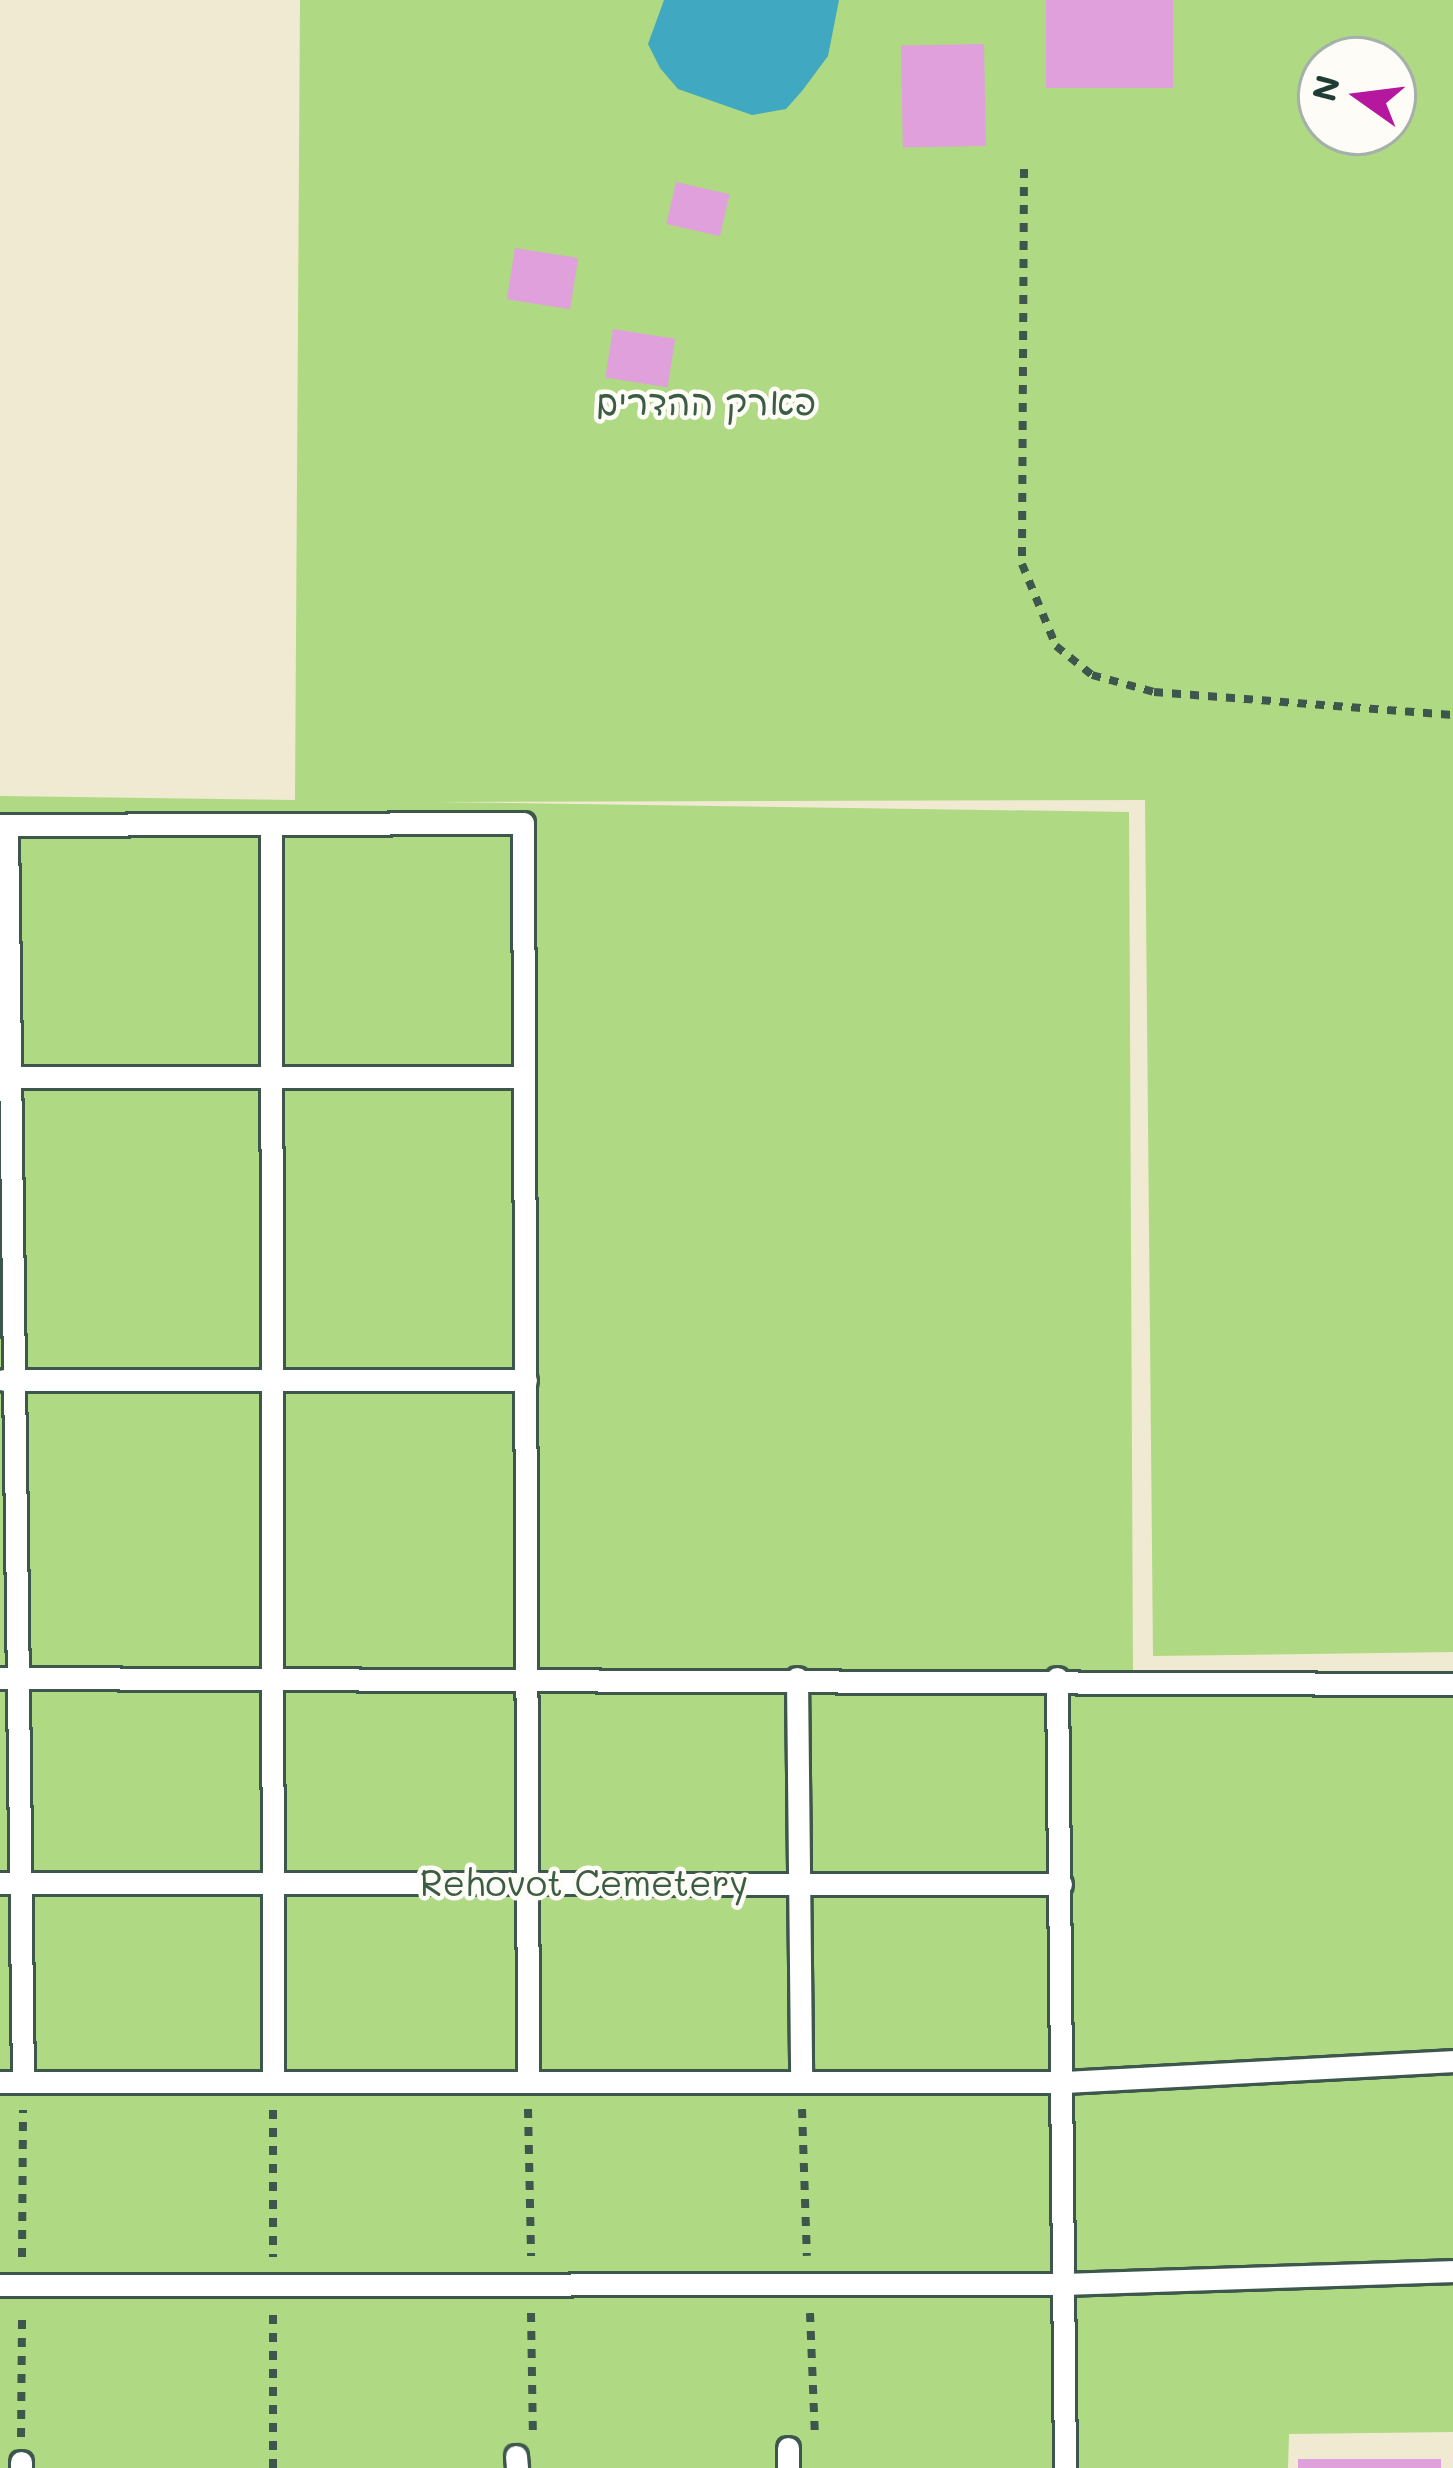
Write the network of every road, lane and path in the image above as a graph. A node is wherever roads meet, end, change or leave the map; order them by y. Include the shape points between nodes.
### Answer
1 (1024, 169) dead end
2 (1453, 715) edge
3 (271, 824) junction
4 (3, 825) edge
5 (5, 1077) edge
6 (524, 1077) junction
7 (272, 1078) junction
8 (7, 1380) edge
9 (272, 1380) junction
10 (526, 1380) junction
11 (9, 1678) edge
12 (272, 1678) junction
13 (797, 1678) junction
14 (1057, 1678) junction
15 (527, 1680) junction
16 (1453, 1684) edge
17 (10, 1883) edge
18 (272, 1883) junction
19 (528, 1883) junction
20 (800, 1883) junction
21 (1061, 1883) junction
22 (1453, 2061) edge
23 (12, 2082) edge
24 (273, 2082) junction
25 (528, 2082) junction
26 (801, 2082) junction
27 (1066, 2082) junction
28 (1453, 2271) edge
29 (1066, 2284) junction
30 (0, 2285) edge
31 (1065, 2468) edge

1 - 2 path via 1022,564 1056,646 1092,675 1154,692
3 - 4 lane
3 - 6 lane via 523,824
3 - 7 lane
4 - 5 lane
5 - 7 lane
5 - 8 lane
6 - 7 lane
6 - 10 lane
7 - 9 lane
8 - 9 lane
8 - 11 lane
9 - 10 lane
9 - 12 lane
10 - 15 lane
11 - 12 lane
11 - 17 lane
12 - 15 lane
12 - 18 lane
13 - 14 lane
13 - 15 lane
13 - 20 lane
14 - 16 lane
14 - 21 lane
15 - 19 lane
17 - 18 lane
17 - 23 lane
18 - 19 lane
18 - 24 lane
19 - 20 lane
19 - 25 lane
20 - 21 lane
20 - 26 lane
21 - 27 lane
22 - 27 lane
23 - 24 lane
24 - 25 lane
25 - 26 lane
26 - 27 lane
27 - 29 lane
28 - 29 lane
29 - 30 lane
29 - 31 lane

